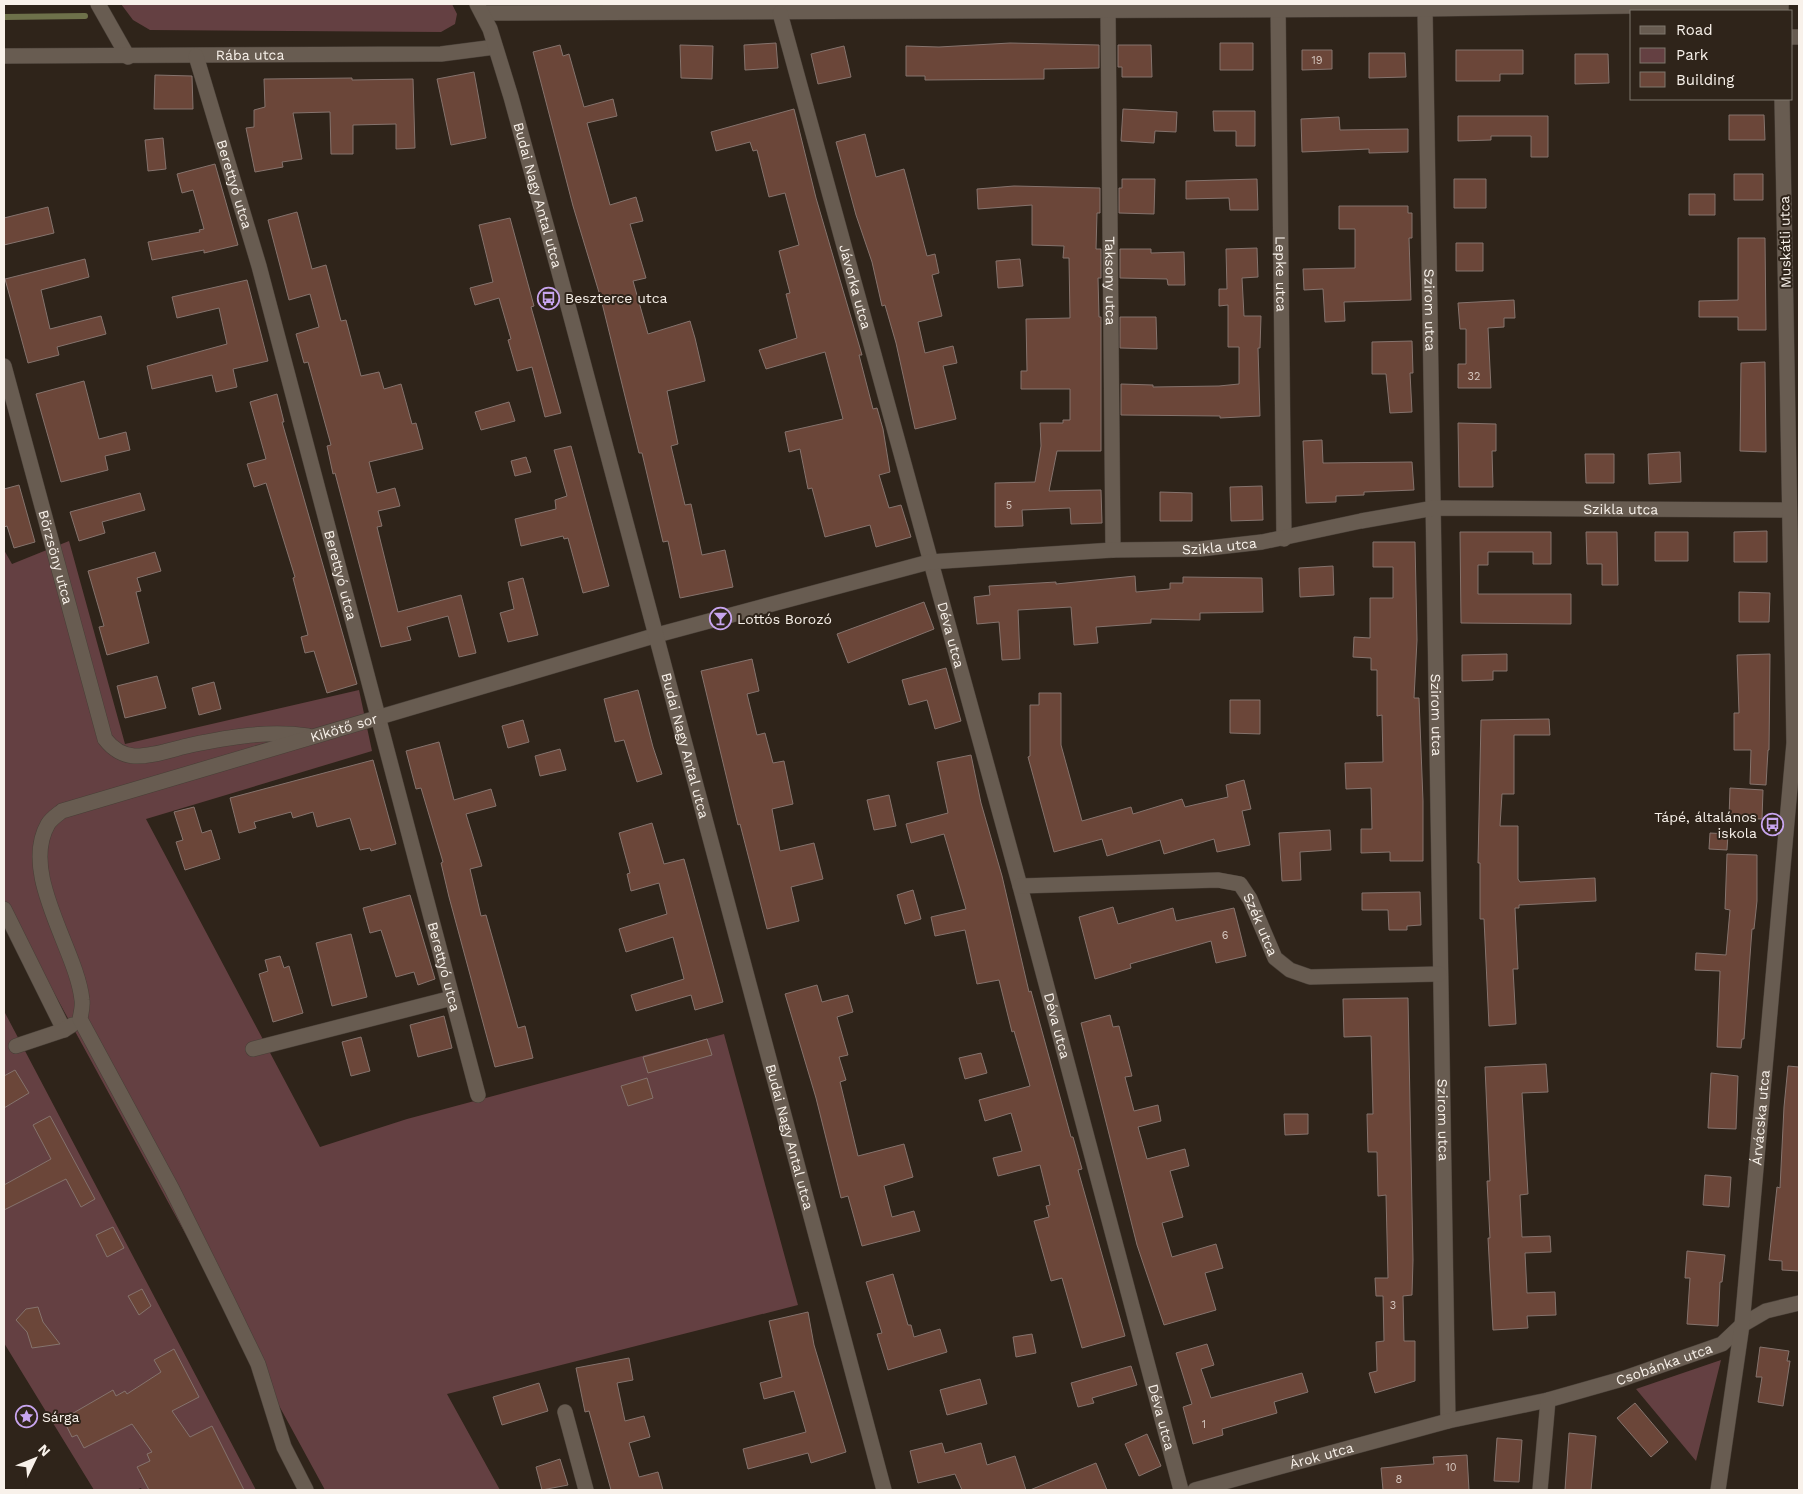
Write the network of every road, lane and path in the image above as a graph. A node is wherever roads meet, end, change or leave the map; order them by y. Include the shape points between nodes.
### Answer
1 (98, 4) edge
2 (1781, 4) edge
3 (1278, 6) edge
4 (480, 8) edge
5 (872, 8) edge
6 (1425, 10) junction
7 (1108, 12) junction
8 (780, 13) junction
9 (495, 48) junction
10 (4, 56) edge
11 (196, 56) junction
12 (128, 57) junction
13 (1782, 100) edge
14 (4, 366) edge
15 (1793, 385) edge
16 (1434, 508) junction
17 (1789, 510) junction
18 (1284, 538) junction
19 (1113, 550) junction
20 (929, 562) junction
21 (656, 635) junction
22 (379, 718) junction
23 (315, 737) junction
24 (1797, 743) edge
25 (1020, 886) junction
26 (4, 909) edge
27 (1439, 974) junction
28 (452, 998) junction
29 (80, 1019) junction
30 (64, 1030) junction
31 (16, 1046) dead end
32 (253, 1049) dead end
33 (478, 1094) dead end
34 (1799, 1303) edge
35 (1742, 1325) junction
36 (1548, 1400) junction
37 (565, 1412) dead end
38 (1448, 1421) junction
39 (1210, 1488) edge
40 (306, 1490) edge
41 (586, 1490) edge
42 (884, 1490) edge
43 (1181, 1490) edge
44 (1195, 1490) edge
45 (1540, 1490) edge
46 (1718, 1490) edge

1 - 12 street
2 - 6 street
3 - 6 street
3 - 7 street
3 - 18 street, Lepke utca
4 - 8 street
4 - 9 street, Budai Nagy Antal utca
5 - 7 street
5 - 8 street
6 - 16 street, Szirom utca
7 - 19 street, Taksony utca
8 - 20 street, Jávorka utca
9 - 11 street, Rába utca via 441,54
9 - 21 street, Budai Nagy Antal utca
10 - 12 street, Rába utca
11 - 12 street, Rába utca
11 - 22 street, Berettyó utca via 259,266
13 - 15 street, Muskátli utca
14 - 23 street, Börzsöny utca via 105,739 110,747 133,756 218,739 280,732
15 - 17 street, Muskátli utca
16 - 17 street, Szikla utca
16 - 18 street, Szikla utca
16 - 27 street, Szirom utca
17 - 24 street, Árvácska utca
18 - 19 street, Szikla utca via 1200,549
19 - 20 street, Szikla utca
20 - 21 street, Szikla utca
20 - 25 street, Déva utca
21 - 22 street, Kikötő sor
21 - 42 street, Budai Nagy Antal utca
22 - 23 street, Kikötő sor
22 - 28 street, Berettyó utca
23 - 29 street, Kikötő sor via 80,805 62,811 49,822 40,850 41,871 54,920 77,981 82,1001
24 - 35 street, Árvácska utca
25 - 27 street, Szék utca via 1218,880 1240,884 1250,899 1275,958 1290,970 1310,977
25 - 43 street, Déva utca
26 - 30 street
27 - 38 street, Szirom utca
28 - 32 street
28 - 33 street, Berettyó utca
29 - 30 street
29 - 40 street via 172,1189 258,1364 284,1447
30 - 31 street
34 - 35 street, Csobánka utca via 1766,1311
35 - 36 street, Csobánka utca via 1722,1344 1622,1379
35 - 46 street, Árvácska utca
36 - 38 street, Csobánka utca
36 - 45 street
37 - 41 street
38 - 39 street, Árok utca
39 - 44 street, Árok utca

